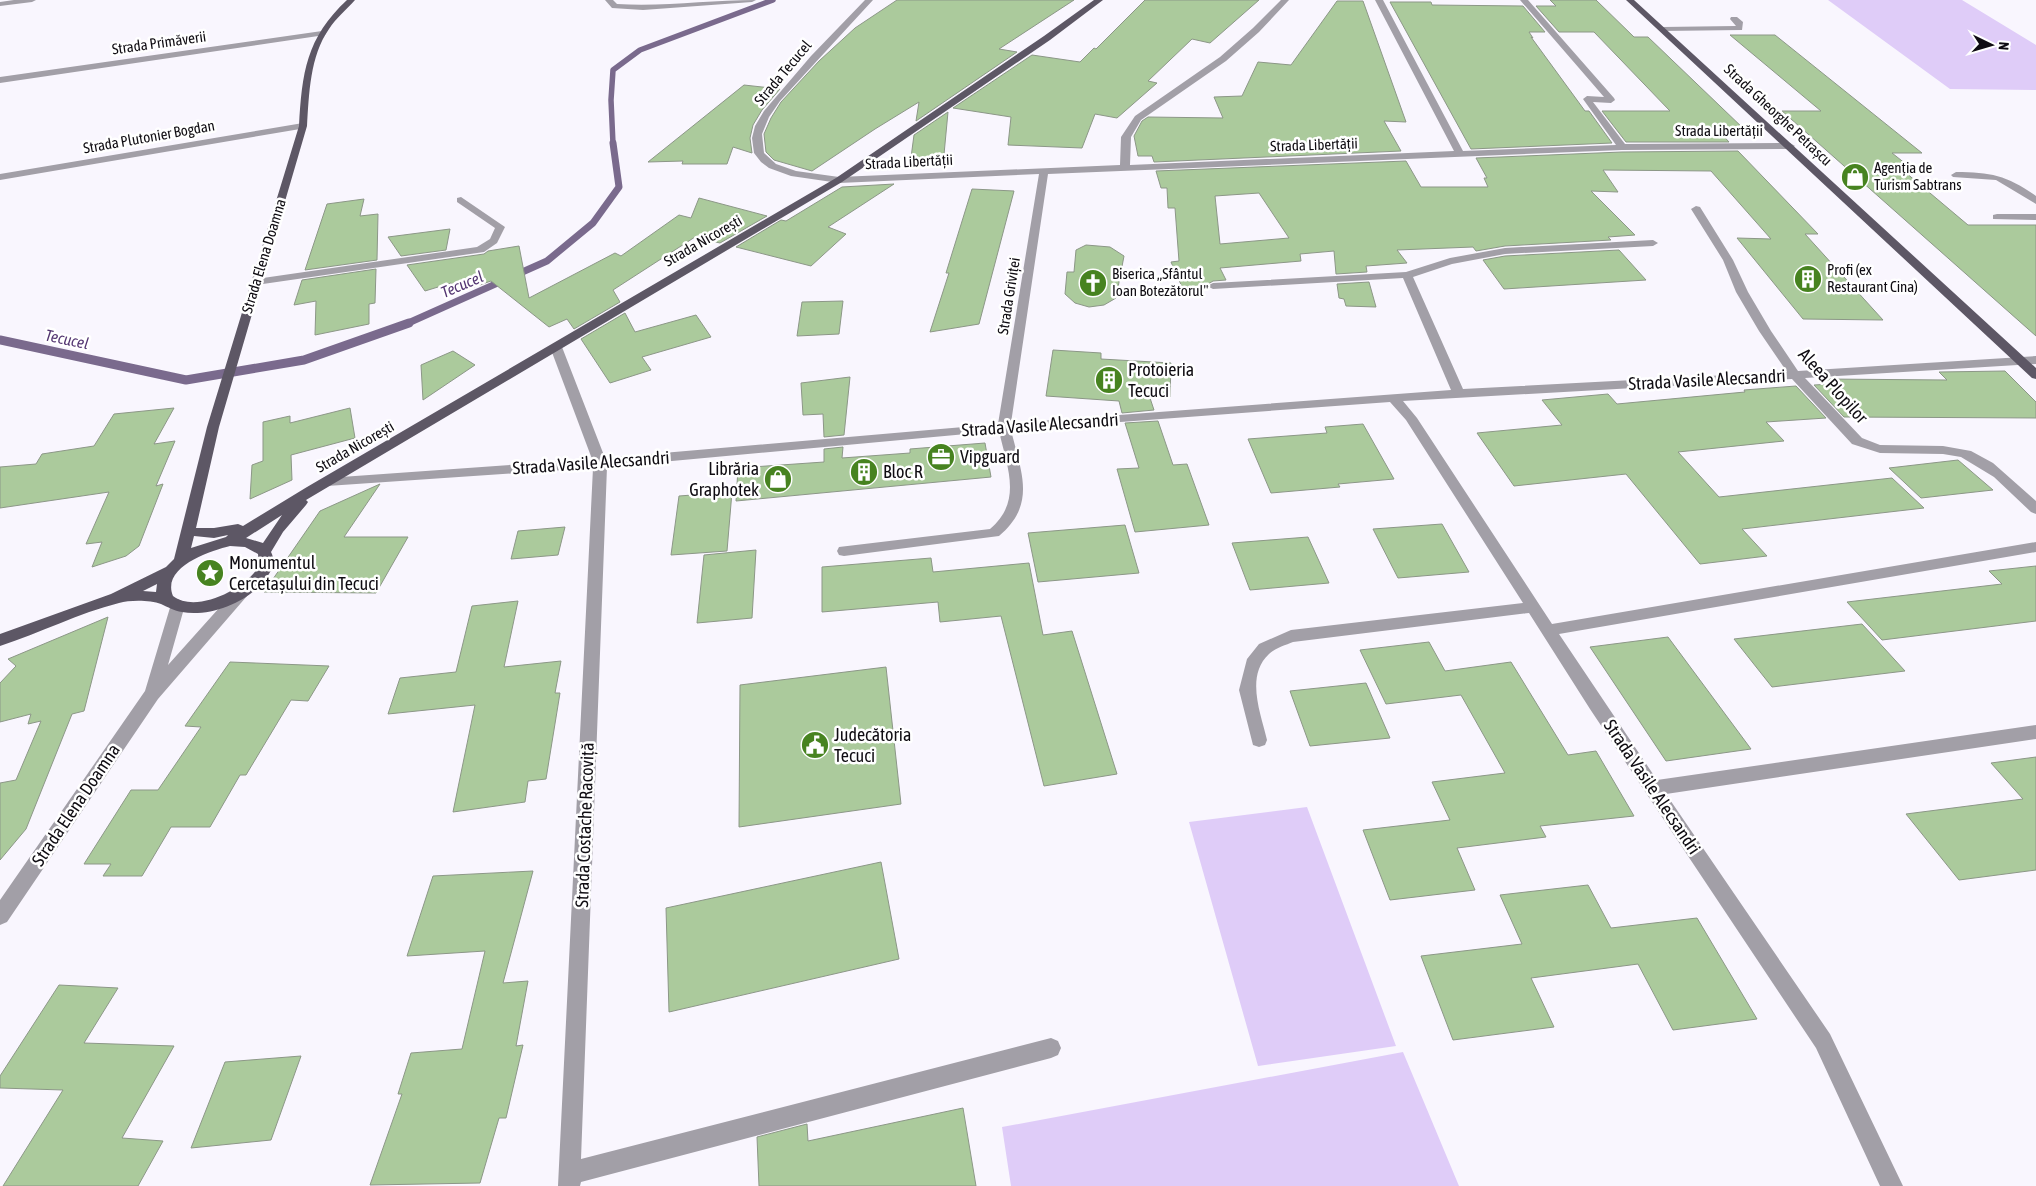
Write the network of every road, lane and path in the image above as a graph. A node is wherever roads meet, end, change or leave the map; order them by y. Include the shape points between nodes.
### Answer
1 (32, 0) edge
2 (351, 0) edge
3 (609, 0) edge
4 (752, 0) edge
5 (869, 0) edge
6 (1099, 0) edge
7 (1285, 0) edge
8 (1379, 0) edge
9 (1524, 0) edge
10 (1630, 0) edge
11 (0, 4) edge
12 (1734, 19) dead end
13 (1662, 29) junction
14 (322, 33) junction
15 (0, 80) edge
16 (303, 126) junction
17 (1790, 146) junction
18 (1622, 147) junction
19 (1460, 154) junction
20 (1125, 167) junction
21 (1044, 171) junction
22 (1956, 174) dead end
23 (0, 177) edge
24 (839, 180) junction
25 (461, 200) dead end
26 (2036, 202) edge
27 (1696, 209) dead end
28 (1997, 217) dead end
29 (2036, 218) edge
30 (1653, 243) dead end
31 (1407, 275) junction
32 (256, 282) junction
33 (1213, 286) dead end
34 (556, 347) junction
35 (2020, 360) junction
36 (2036, 360) edge
37 (1795, 375) junction
38 (2036, 375) edge
39 (1459, 393) junction
40 (1394, 399) junction
41 (1004, 427) junction
42 (600, 463) junction
43 (327, 482) junction
44 (312, 490) junction
45 (2036, 508) edge
46 (261, 522) junction
47 (195, 527) junction
48 (230, 541) junction
49 (213, 545) junction
50 (2036, 547) edge
51 (265, 551) junction
52 (844, 551) dead end
53 (181, 560) junction
54 (170, 571) junction
55 (242, 592) junction
56 (116, 598) junction
57 (172, 603) junction
58 (1533, 607) junction
59 (1548, 630) junction
60 (0, 640) edge
61 (152, 694) junction
62 (2036, 732) edge
63 (1258, 740) dead end
64 (1654, 788) junction
65 (0, 916) edge
66 (1051, 1048) dead end
67 (570, 1180) edge
68 (1892, 1186) edge

1 - 11 street
2 - 14 main road, Strada Elena Doamna
3 - 4 street via 615,6 643,8
5 - 24 street, Strada Tecucel via 826,43 770,108 756,138 759,154 769,164 794,174
6 - 24 main road, Strada Nicorești
7 - 20 street via 1222,59 1138,118 1126,137
8 - 19 street
9 - 18 street via 1611,100 1587,99
10 - 13 main road, Strada Gheorghe Petrașcu
12 - 13 street via 1740,28
13 - 17 main road, Strada Gheorghe Petrașcu
14 - 15 street, Strada Primăverii
14 - 16 main road, Strada Elena Doamna via 315,46
16 - 23 street, Strada Plutonier Bogdan
16 - 32 main road, Strada Elena Doamna
17 - 18 street, Strada Libertății
17 - 35 main road, Strada Gheorghe Petrașcu
18 - 19 street, Strada Libertății
19 - 20 street, Strada Libertății
20 - 21 street, Strada Libertății
21 - 24 street, Strada Libertății
21 - 41 street, Strada Griviței
22 - 26 street via 2001,177
24 - 34 main road, Strada Nicorești
25 - 32 street via 500,227 492,245 480,250
27 - 37 street, Aleea Plopilor via 1728,260 1764,331
28 - 29 street
30 - 31 street via 1505,251 1450,261
31 - 33 street
31 - 39 street
32 - 47 main road, Strada Elena Doamna via 214,427
34 - 42 street
34 - 43 main road, Strada Nicorești
35 - 36 street, Strada Vasile Alecsandri
35 - 37 street, Strada Vasile Alecsandri
35 - 38 main road, Strada Gheorghe Petrașcu
37 - 39 street, Strada Vasile Alecsandri
37 - 45 street, Aleea Plopilor via 1857,440 1880,449 1956,451 1975,458
39 - 40 street, Strada Vasile Alecsandri
40 - 41 street, Strada Vasile Alecsandri
40 - 58 street, Strada Vasile Alecsandri via 1411,418
41 - 42 street, Strada Vasile Alecsandri
41 - 52 street via 1018,487 1015,506 1006,522 994,533
42 - 43 street, Strada Vasile Alecsandri
42 - 67 street, Strada Costache Racoviță
43 - 44 main road, Strada Nicorești
44 - 46 main road, Strada Nicorești
44 - 51 main road, Strada Nicorești via 278,529
46 - 47 main road via 230,532
46 - 48 main road, Strada Nicorești
47 - 49 main road via 201,537
47 - 53 main road, Strada Elena Doamna
48 - 49 main road
48 - 51 main road via 258,544
49 - 53 main road
50 - 59 street
51 - 55 main road via 268,560 264,571
53 - 54 main road
54 - 56 main road
54 - 57 main road via 162,592
55 - 57 main road via 208,606 190,608
55 - 61 street, Strada Elena Doamna
56 - 57 main road via 151,596
56 - 60 main road
57 - 61 street, Strada Elena Doamna
58 - 59 street, Strada Vasile Alecsandri
58 - 63 street via 1290,636 1265,648 1255,659 1247,690
59 - 64 street, Strada Vasile Alecsandri
61 - 65 street, Strada Elena Doamna
62 - 64 street
64 - 68 street, Strada Vasile Alecsandri via 1823,1041
66 - 67 street

